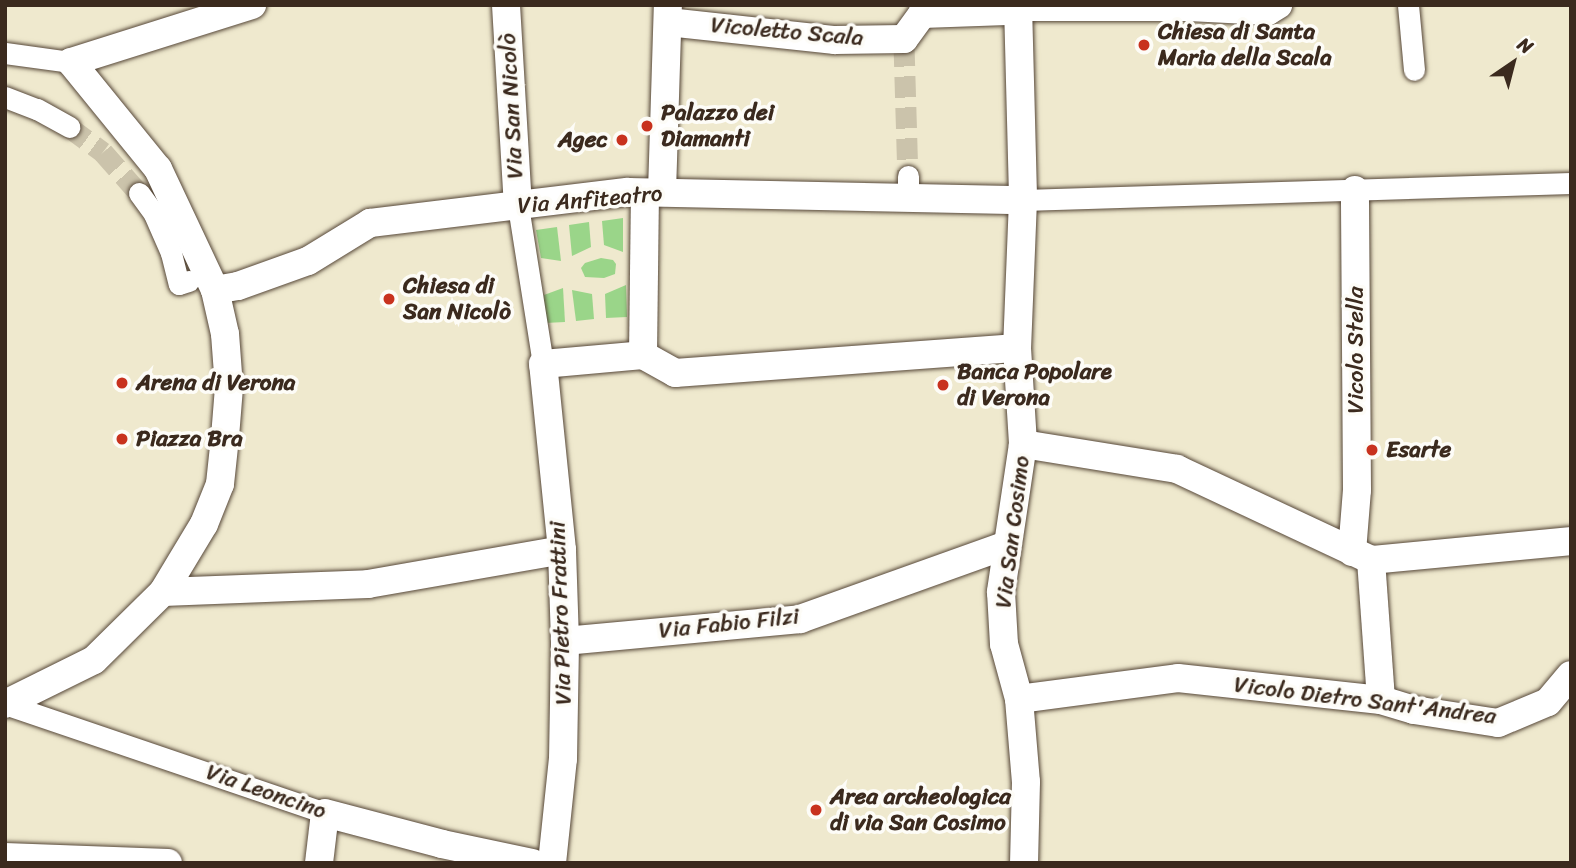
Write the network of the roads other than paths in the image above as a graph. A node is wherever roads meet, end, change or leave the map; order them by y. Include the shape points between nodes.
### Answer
1 (252, 5) edge
2 (506, 5) edge
3 (1278, 5) edge
4 (1408, 5) edge
5 (1018, 6) edge
6 (668, 14) edge
7 (10, 53) edge
8 (71, 62) junction
9 (1414, 70) dead end
10 (5, 97) edge
11 (69, 127) tunnel mouth
12 (1571, 183) edge
13 (1355, 190) junction
14 (653, 192) junction
15 (139, 193) tunnel mouth
16 (1023, 200) junction
17 (517, 206) junction
18 (202, 285) junction
19 (1017, 348) junction
20 (643, 355) junction
21 (543, 364) junction
22 (1023, 444) junction
23 (1571, 541) edge
24 (1007, 545) junction
25 (562, 550) junction
26 (1362, 556) junction
27 (163, 592) junction
28 (565, 641) junction
29 (1571, 675) edge
30 (1018, 699) junction
31 (1381, 700) junction
32 (5, 704) edge
33 (325, 813) junction
34 (442, 853) edge
35 (5, 857) edge
36 (168, 863) edge
37 (319, 863) edge
38 (532, 863) edge
39 (552, 863) edge
40 (1024, 863) edge

1 - 8 street
2 - 17 street, Via San Nicolò
3 - 5 street via 1268,11
4 - 9 street
5 - 6 street, Vicoletto Scala via 1007,11 922,13 905,41 835,40
5 - 16 street, Via San Cosimo
6 - 14 street
7 - 8 street
8 - 18 street via 158,169
10 - 11 street
12 - 13 street
13 - 16 street
13 - 26 street, Vicolo Stella via 1357,490
14 - 16 street, Via Anfiteatro via 727,197 908,187
14 - 17 street, Via Anfiteatro
14 - 20 street
15 - 18 street via 154,214 179,284
16 - 19 street, Via San Cosimo
17 - 18 street, Via Anfiteatro via 370,223 308,261 238,286
17 - 21 street
18 - 27 street via 225,334 229,387 220,484 204,524
19 - 20 street via 675,373
19 - 22 street, Via San Cosimo
20 - 21 street
21 - 25 street, Via Pietro Frattini
22 - 24 street, Via San Cosimo
22 - 26 street via 1177,469
23 - 26 street
24 - 28 street, Via Fabio Filzi via 800,619
24 - 30 street, Via San Cosimo via 1002,592 1004,644
25 - 27 street via 368,584
25 - 28 street, Via Pietro Frattini
26 - 31 street, Vicolo Stella
27 - 32 street via 94,660
28 - 39 street, Via Pietro Frattini via 563,759
29 - 31 street, Vicolo Dietro Sant'Andrea via 1548,702 1498,723
30 - 31 street, Vicolo Dietro Sant'Andrea via 1178,678
30 - 40 street, Via San Cosimo via 1026,782
32 - 33 street, Via Leoncino
33 - 34 street, Via Leoncino
33 - 37 street
34 - 38 street, Via Leoncino
35 - 36 street

